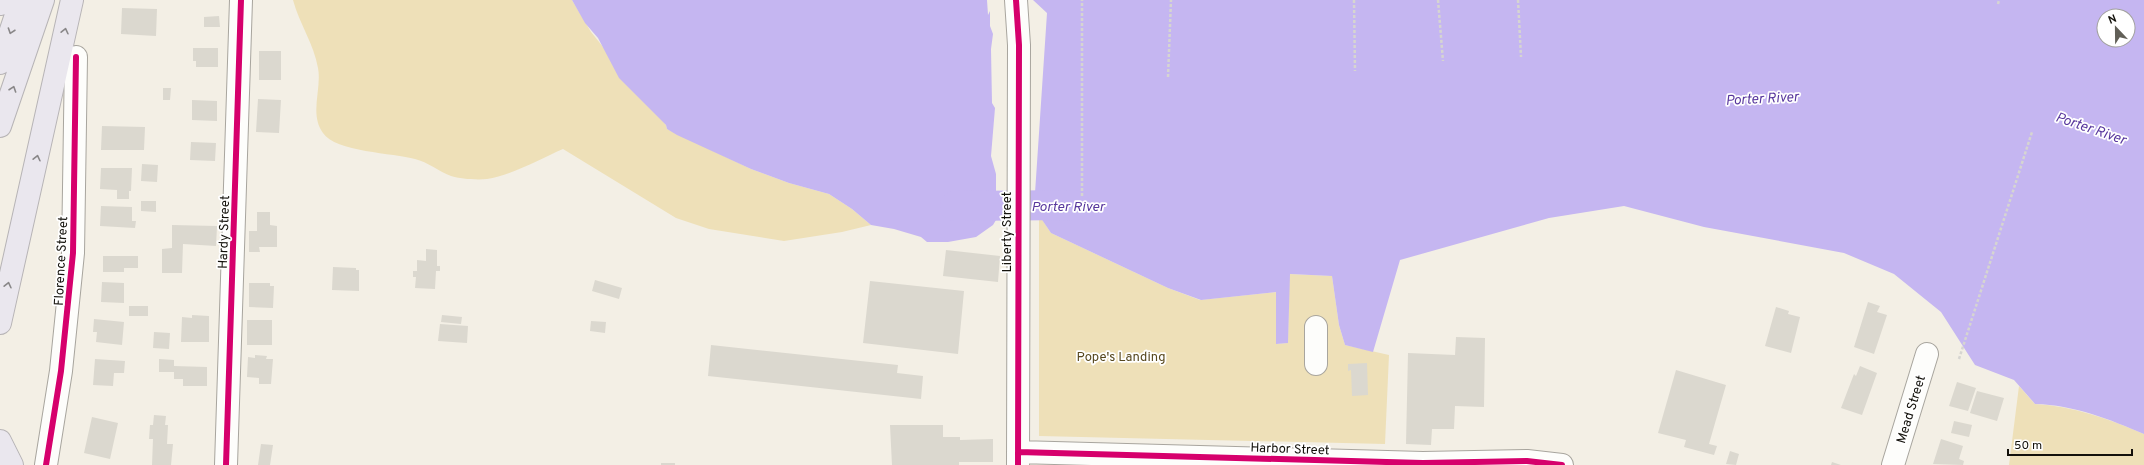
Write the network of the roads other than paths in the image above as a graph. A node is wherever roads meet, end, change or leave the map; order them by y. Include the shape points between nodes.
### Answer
1 (2, 0) edge
2 (21, 0) edge
3 (43, 0) edge
4 (72, 0) edge
5 (241, 0) edge
6 (1016, 3) edge
7 (0, 4) edge
8 (76, 57) dead end
9 (0, 63) edge
10 (0, 126) edge
11 (0, 323) edge
12 (1316, 327) dead end
13 (1927, 354) dead end
14 (1316, 364) dead end
15 (0, 441) edge
16 (1018, 458) edge
17 (1471, 463) edge
18 (12, 465) edge
19 (46, 465) edge
20 (226, 465) edge
21 (1562, 465) edge
22 (1893, 465) edge

1 - 7 highway
2 -> 9 highway
10 -> 3 highway
11 -> 4 highway
5 - 20 street, Hardy Street
6 - 16 street, Liberty Street
8 - 19 street, Florence Street via 73,253 61,371
12 - 14 street
13 - 22 street, Mead Street
15 - 18 highway
16 - 17 street, Harbor Street
17 - 21 street, Harbor Street via 1527,461

